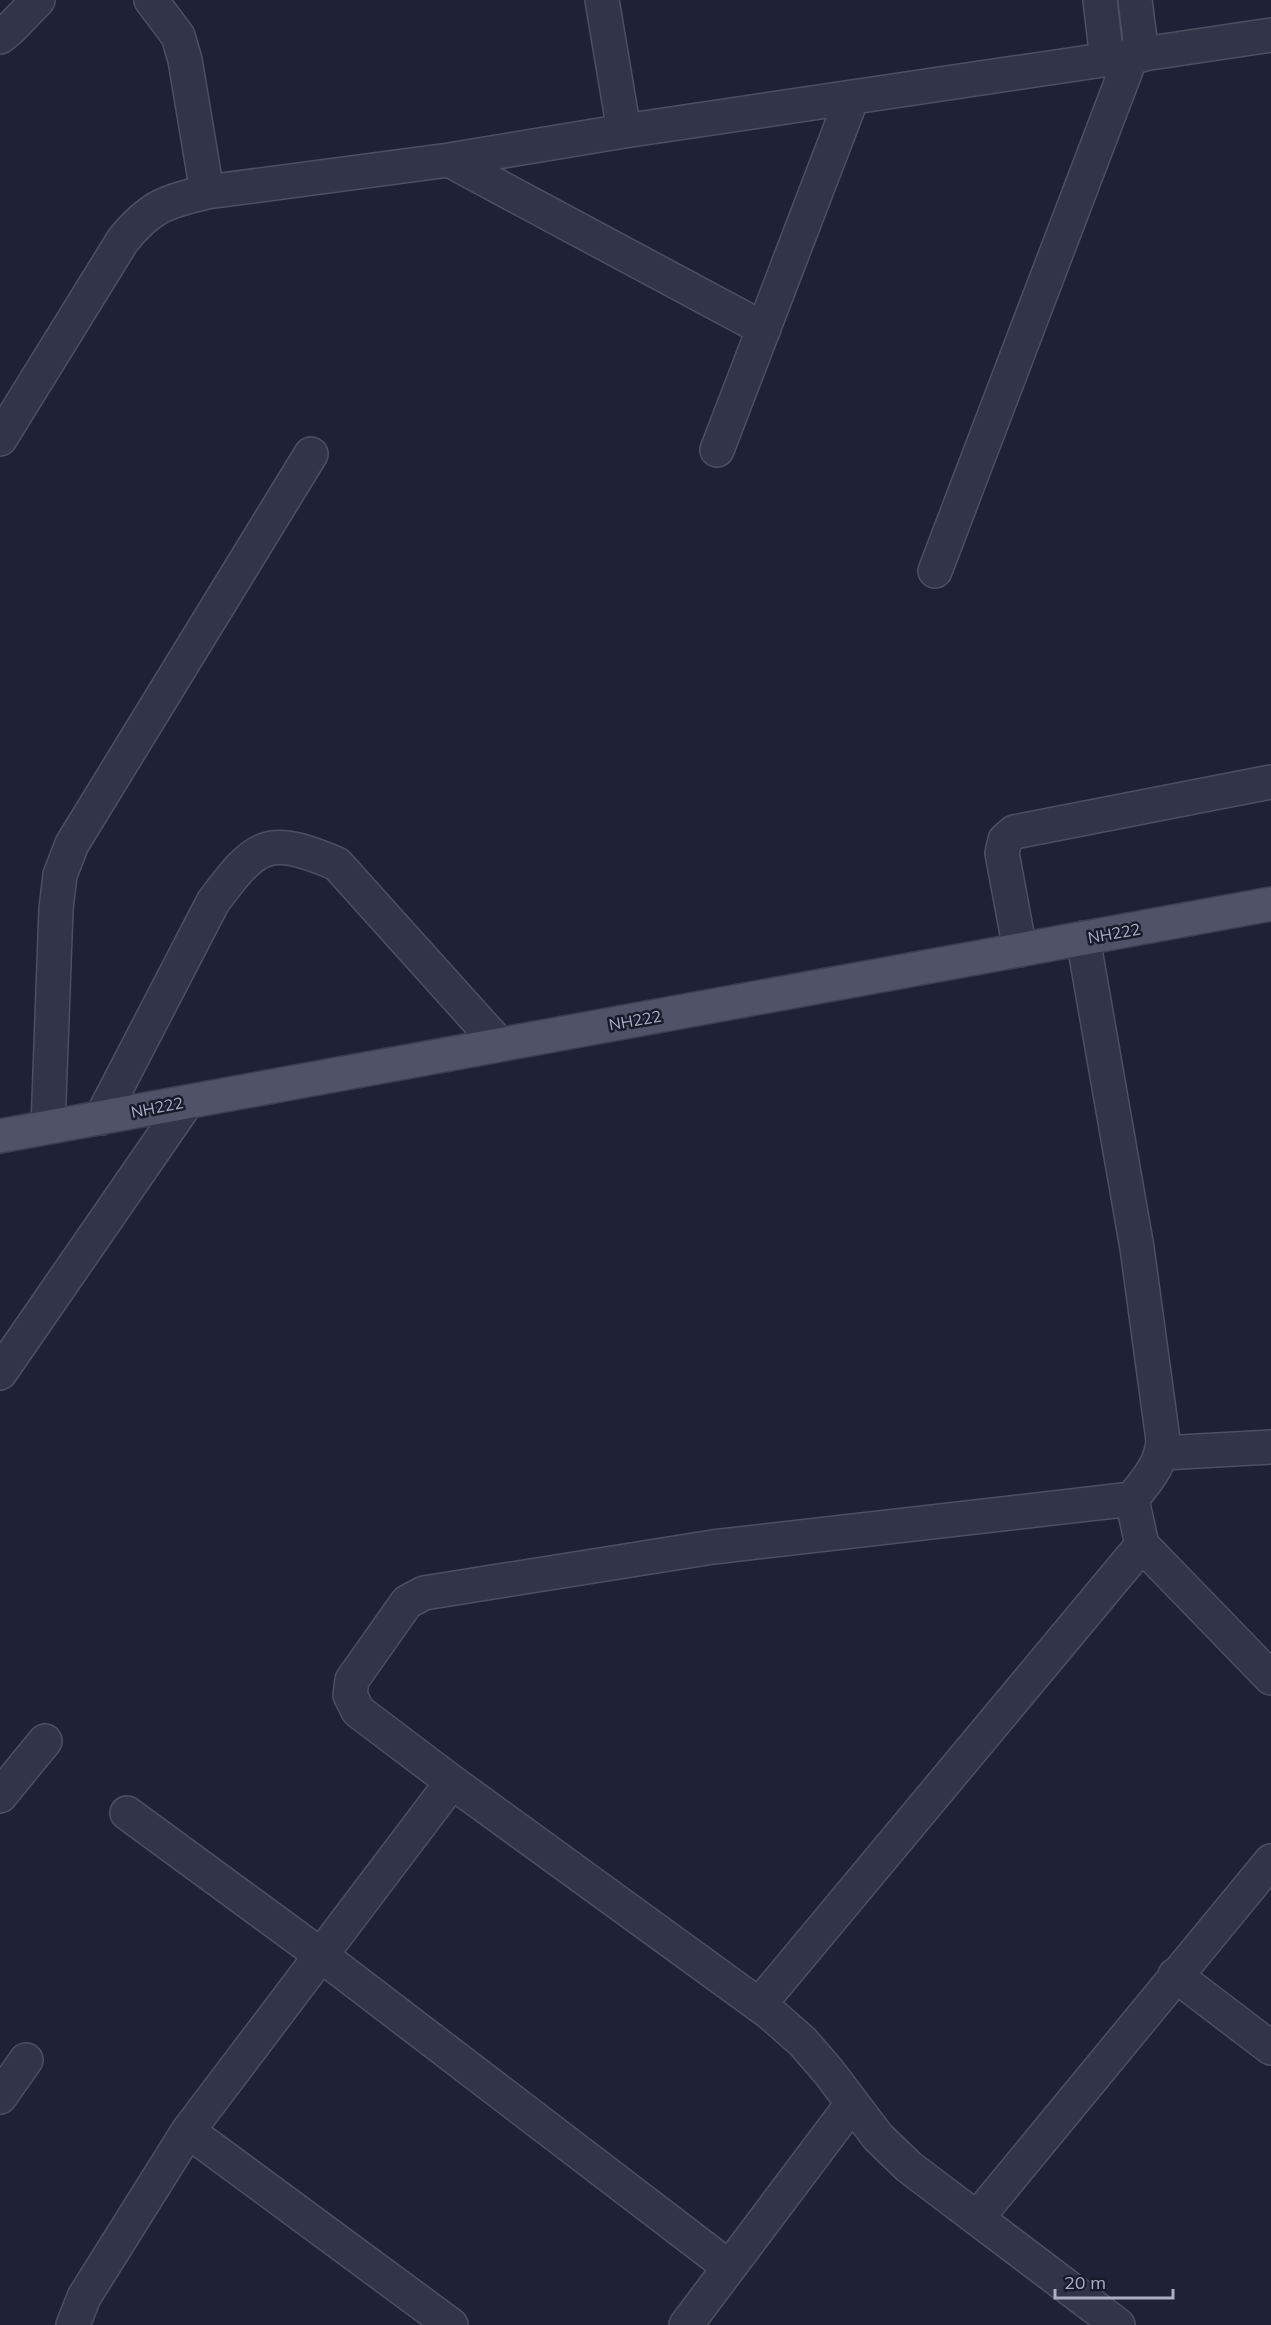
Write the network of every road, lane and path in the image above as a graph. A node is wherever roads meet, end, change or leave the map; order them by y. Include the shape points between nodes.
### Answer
1 (38, 0) edge
2 (151, 0) edge
3 (602, 0) edge
4 (1100, 0) edge
5 (1135, 0) edge
6 (1271, 35) edge
7 (0, 36) edge
8 (1127, 57) junction
9 (852, 98) junction
10 (624, 131) junction
11 (449, 160) junction
12 (207, 192) junction
13 (764, 329) junction
14 (0, 439) edge
15 (717, 450) dead end
16 (311, 454) dead end
17 (934, 571) dead end
18 (1271, 782) edge
19 (1271, 904) edge
20 (1083, 939) junction
21 (1020, 950) junction
22 (499, 1044) junction
23 (187, 1102) junction
24 (101, 1118) junction
25 (48, 1128) junction
26 (0, 1136) edge
27 (0, 1373) edge
28 (1271, 1447) edge
29 (1163, 1453) junction
30 (1132, 1499) junction
31 (1142, 1545) junction
32 (1271, 1678) edge
33 (45, 1741) dead end
34 (452, 1782) junction
35 (0, 1796) edge
36 (127, 1813) dead end
37 (1271, 1861) edge
38 (322, 1956) junction
39 (1175, 1975) junction
40 (759, 2005) junction
41 (1271, 2048) edge
42 (26, 2060) dead end
43 (0, 2097) edge
44 (852, 2104) junction
45 (188, 2132) junction
46 (977, 2218) junction
47 (729, 2267) junction
48 (73, 2325) edge
49 (451, 2325) edge
50 (686, 2325) edge
51 (1118, 2325) edge

1 - 7 street
2 - 12 street via 178,36
3 - 10 street
4 - 8 street
5 - 8 street
6 - 8 street
8 - 9 street
8 - 17 street
9 - 10 street
9 - 13 street
10 - 11 street
11 - 12 street
11 - 13 street
12 - 14 street via 169,201 141,219 123,240
13 - 15 street
16 - 25 street via 72,844 60,875 56,909
18 - 21 street via 1014,832 1005,840 1002,853
19 - 20 main road, NH222
20 - 21 main road, NH222
20 - 29 street via 1137,1248
21 - 22 main road, NH222
22 - 23 main road, NH222
22 - 24 street via 337,864 286,846 259,850 237,870 213,902
23 - 24 main road, NH222
23 - 27 street
24 - 25 main road, NH222
25 - 26 main road, NH222
28 - 29 street
29 - 30 street
30 - 31 street
30 - 34 street via 713,1547 424,1593 407,1602 394,1618 352,1680 350,1695 358,1711
31 - 32 street
31 - 40 street
33 - 35 street
34 - 38 street
34 - 40 street
36 - 38 street
37 - 39 street
38 - 45 street
38 - 47 street
39 - 41 street
39 - 46 street
40 - 44 street via 802,2041
42 - 43 street
44 - 46 street via 909,2167
44 - 47 street
45 - 48 street via 84,2297
45 - 49 street
46 - 51 street
47 - 50 street

